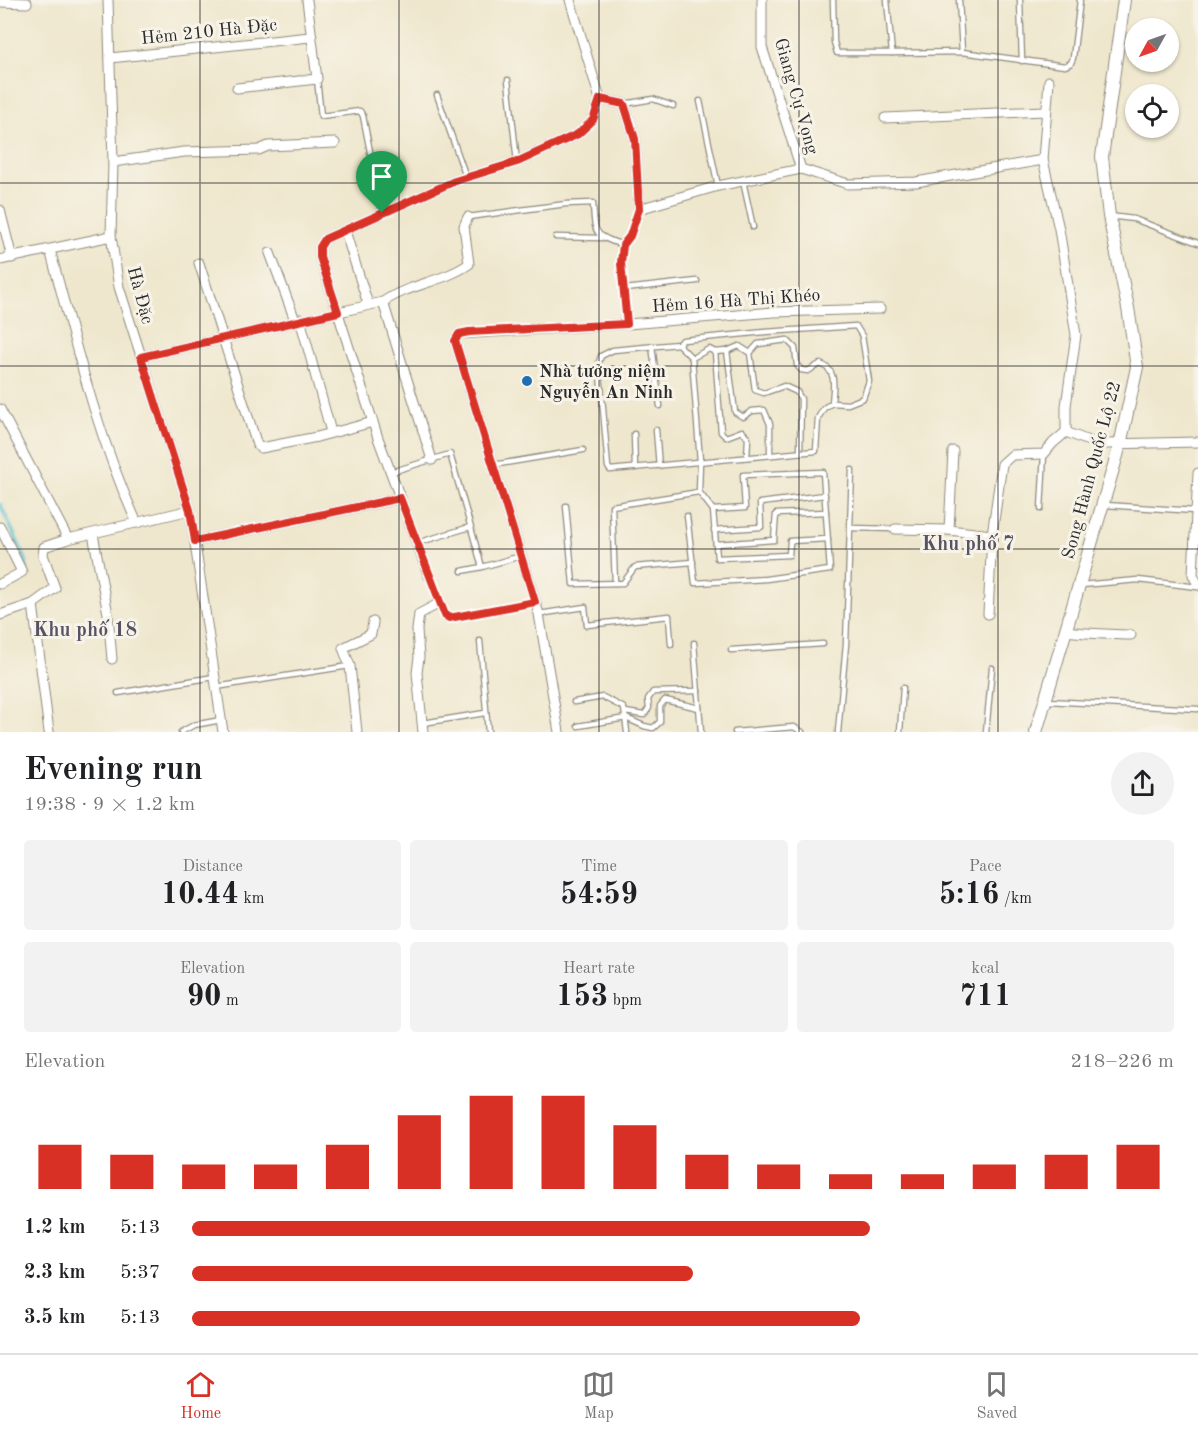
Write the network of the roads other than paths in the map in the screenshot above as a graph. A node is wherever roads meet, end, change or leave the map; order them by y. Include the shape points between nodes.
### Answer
1 (108, 0) edge
2 (307, 0) edge
3 (570, 0) edge
4 (762, 0) edge
5 (832, 0) edge
6 (887, 0) edge
7 (960, 0) edge
8 (1020, 0) edge
9 (1080, 0) edge
10 (1124, 0) edge
11 (0, 3) edge
12 (27, 3) dead end
13 (310, 37) junction
14 (962, 52) junction
15 (892, 53) junction
16 (110, 58) junction
17 (1022, 61) junction
18 (317, 80) junction
19 (508, 80) dead end
20 (1049, 81) dead end
21 (237, 88) dead end
22 (437, 95) dead end
23 (600, 99) junction
24 (700, 101) dead end
25 (624, 104) junction
26 (673, 106) dead end
27 (1045, 111) junction
28 (885, 118) dead end
29 (334, 143) dead end
30 (1043, 160) junction
31 (113, 162) junction
32 (517, 162) junction
33 (801, 170) junction
34 (466, 177) junction
35 (743, 181) junction
36 (718, 186) junction
37 (639, 209) junction
38 (0, 210) edge
39 (382, 213) junction
40 (1109, 216) junction
41 (468, 217) joint
42 (753, 227) dead end
43 (345, 231) junction
44 (111, 236) junction
45 (556, 237) dead end
46 (601, 238) junction
47 (1198, 243) edge
48 (623, 245) junction
49 (50, 249) junction
50 (270, 253) dead end
51 (12, 258) junction
52 (0, 260) edge
53 (198, 263) dead end
54 (697, 281) dead end
55 (625, 289) junction
56 (383, 302) junction
57 (368, 304) junction
58 (880, 309) dead end
59 (338, 312) junction
60 (297, 320) junction
61 (627, 324) junction
62 (223, 337) junction
63 (678, 344) junction
64 (652, 346) junction
65 (727, 351) junction
66 (715, 352) junction
67 (750, 353) junction
68 (141, 357) junction
69 (692, 358) junction
70 (832, 403) junction
71 (660, 406) dead end
72 (0, 409) edge
73 (373, 422) junction
74 (656, 430) dead end
75 (331, 432) junction
76 (1066, 432) junction
77 (634, 434) dead end
78 (1198, 442) edge
79 (1120, 445) junction
80 (583, 450) dead end
81 (953, 451) dead end
82 (800, 452) junction
83 (1044, 454) junction
84 (770, 455) junction
85 (747, 457) junction
86 (432, 460) junction
87 (700, 462) junction
88 (493, 465) junction
89 (659, 466) junction
90 (635, 468) junction
91 (852, 470) dead end
92 (391, 472) junction
93 (1198, 473) edge
94 (699, 492) junction
95 (825, 495) junction
96 (400, 498) junction
97 (1101, 504) junction
98 (566, 506) dead end
99 (1041, 509) dead end
100 (190, 510) junction
101 (713, 510) junction
102 (1195, 511) junction
103 (826, 512) junction
104 (687, 516) dead end
105 (137, 523) junction
106 (0, 527) edge
107 (470, 527) junction
108 (851, 528) junction
109 (895, 529) joint
110 (714, 530) junction
111 (949, 530) junction
112 (93, 534) junction
113 (992, 535) junction
114 (68, 539) junction
115 (828, 539) junction
116 (195, 541) junction
117 (417, 543) junction
118 (716, 544) junction
119 (521, 556) junction
120 (693, 562) junction
121 (482, 567) junction
122 (462, 571) dead end
123 (429, 576) joint
124 (615, 583) junction
125 (0, 584) edge
126 (1078, 585) junction
127 (1198, 586) edge
128 (535, 602) junction
129 (440, 603) junction
130 (33, 604) junction
131 (538, 614) junction
132 (988, 614) dead end
133 (0, 615) edge
134 (373, 622) dead end
135 (1065, 631) junction
136 (1131, 635) dead end
137 (480, 641) dead end
138 (694, 643) dead end
139 (671, 644) dead end
140 (824, 644) dead end
141 (731, 650) dead end
142 (112, 659) dead end
143 (350, 666) junction
144 (992, 668) dead end
145 (215, 682) junction
146 (903, 688) dead end
147 (698, 691) junction
148 (118, 693) dead end
149 (1045, 701) junction
150 (574, 702) dead end
151 (699, 708) junction
152 (1198, 709) edge
153 (485, 713) junction
154 (625, 715) junction
155 (221, 720) junction
156 (578, 726) dead end
157 (422, 728) edge
158 (49, 732) edge
159 (182, 732) edge
160 (223, 732) edge
161 (357, 732) edge
162 (488, 732) edge
163 (559, 732) edge
164 (627, 732) edge
165 (701, 732) edge
166 (735, 732) edge
167 (802, 732) edge
168 (838, 732) edge
169 (900, 732) edge
170 (986, 732) edge
171 (1036, 732) edge

1 - 16 street, Hà Đặc
2 - 13 street
3 - 23 street
4 - 33 street, Giang Cự Vọng via 762,47
5 - 15 lane via 837,52
6 - 15 lane
7 - 14 lane
8 - 17 lane
9 - 17 lane via 1071,63 1065,66
10 - 40 street, Song Hành Quốc Lộ 22 via 1102,157
11 - 12 street
13 - 16 street, Hẻm 210 Hà Đặc
13 - 18 street
14 - 15 lane
14 - 17 lane
16 - 31 street, Hà Đặc
18 - 21 street
18 - 39 lane via 321,116 354,111 363,116
19 - 32 lane
20 - 27 street
22 - 34 lane
23 - 25 street
23 - 32 street via 593,120 578,134
24 - 36 lane
25 - 26 lane via 653,99
25 - 37 street via 635,139
27 - 28 street
27 - 30 street
29 - 31 street via 184,152
30 - 33 street, Giang Cự Vọng via 916,182 848,184
30 - 76 street via 1076,335
31 - 44 street, Hà Đặc
32 - 34 street
33 - 35 street
34 - 39 street
35 - 36 street
35 - 42 lane
36 - 37 street
37 - 48 lane
38 - 51 street
39 - 43 street
40 - 47 lane via 1134,219
40 - 79 street, Song Hành Quốc Lộ 22 via 1137,367
41 - 46 lane via 592,203 594,228
41 - 56 street via 464,226 469,264 457,272 397,292
43 - 57 street
43 - 59 street via 325,239 320,247
44 - 49 street
44 - 68 street, Hà Đặc via 119,287
45 - 46 lane
46 - 48 lane
48 - 55 lane
49 - 51 street
49 - 105 street via 85,384 119,485
50 - 60 street
51 - 52 street
53 - 62 street
54 - 55 lane
55 - 61 lane
56 - 57 street
56 - 86 street
57 - 59 street
58 - 61 street, Hẻm 16 Hà Thị Khéo via 774,312
59 - 60 street
59 - 73 street
60 - 62 street
60 - 75 street
61 - 88 street, Hẻm 16 Hà Thị Khéo via 459,334 455,341
62 - 68 street
62 - 75 street via 257,446
63 - 64 lane
63 - 69 lane
63 - 70 lane via 683,340 856,326 862,336 869,381 863,398 848,404
64 - 71 lane
64 - 90 lane via 613,350 601,356 599,362 608,467
65 - 66 lane
65 - 67 lane via 739,346
65 - 84 lane via 735,412 743,417 764,410 770,424
66 - 69 lane via 709,349
66 - 85 lane via 721,432 726,436 742,431 748,438
67 - 70 lane via 758,344 787,340 795,348 801,370 826,366 833,376
67 - 82 lane via 755,390 764,393 784,386 797,392 801,399
68 - 100 street, Hà Đặc
69 - 87 lane
70 - 82 lane via 818,418 816,451
72 - 114 street
73 - 75 street
73 - 92 street
74 - 89 lane
76 - 79 street
76 - 83 street
77 - 90 lane
78 - 79 street
79 - 97 street, Song Hành Quốc Lộ 22
80 - 88 lane
81 - 111 street
82 - 84 lane
83 - 99 lane
83 - 113 street via 1012,455 1002,464
84 - 85 lane
85 - 87 lane
86 - 92 lane
86 - 107 lane via 450,454
87 - 89 lane
87 - 94 lane
88 - 119 street
89 - 90 lane
91 - 108 lane
92 - 96 street
93 - 102 street
94 - 101 lane
94 - 124 lane via 612,506
95 - 101 lane via 823,472 743,475 745,508
95 - 103 lane
95 - 110 lane via 760,503 761,527
96 - 116 street
96 - 117 street
97 - 102 lane
97 - 126 street, Song Hành Quốc Lộ 22
98 - 124 lane via 573,584
100 - 105 street
100 - 116 street, Hà Đặc
101 - 110 lane
102 - 127 street via 1193,574
103 - 115 lane
103 - 118 lane via 776,514 774,540
104 - 120 lane
105 - 112 street
106 - 125 street via 22,572
107 - 117 lane
107 - 121 lane
108 - 109 lane
108 - 168 lane
109 - 111 street
110 - 118 lane
111 - 113 street
112 - 114 street
112 - 142 street
113 - 132 street
114 - 130 street via 44,546 55,588
115 - 118 lane via 790,541 789,555 717,558
115 - 120 lane via 830,570 695,583
116 - 145 street, Hà Đặc
117 - 123 street
119 - 121 lane
119 - 128 street
120 - 124 lane via 634,567 623,583
121 - 122 lane
123 - 129 lane
126 - 127 lane via 1138,580
126 - 135 street, Song Hành Quốc Lộ 22
128 - 129 lane via 449,618
128 - 131 street
129 - 157 street via 419,614 417,673
130 - 133 street
130 - 158 street
131 - 139 lane via 585,608 587,625 669,616
131 - 163 street
134 - 143 street via 371,634 343,648
135 - 136 street
135 - 149 street, Song Hành Quốc Lộ 22
137 - 153 lane
138 - 147 lane
140 - 141 lane
143 - 145 lane
143 - 161 street
144 - 170 lane
145 - 148 lane
145 - 155 street, Hà Đặc
146 - 169 lane
147 - 151 lane
147 - 154 lane via 653,692 648,699 650,708 644,715
149 - 152 lane
149 - 171 street, Song Hành Quốc Lộ 22
150 - 154 lane via 603,697 624,708
151 - 154 lane via 665,700 660,706 660,722 653,728
151 - 165 lane
153 - 157 lane
153 - 162 lane
154 - 156 lane
154 - 164 lane
155 - 159 lane via 194,725
155 - 160 street, Hà Đặc
166 - 167 lane via 794,727

